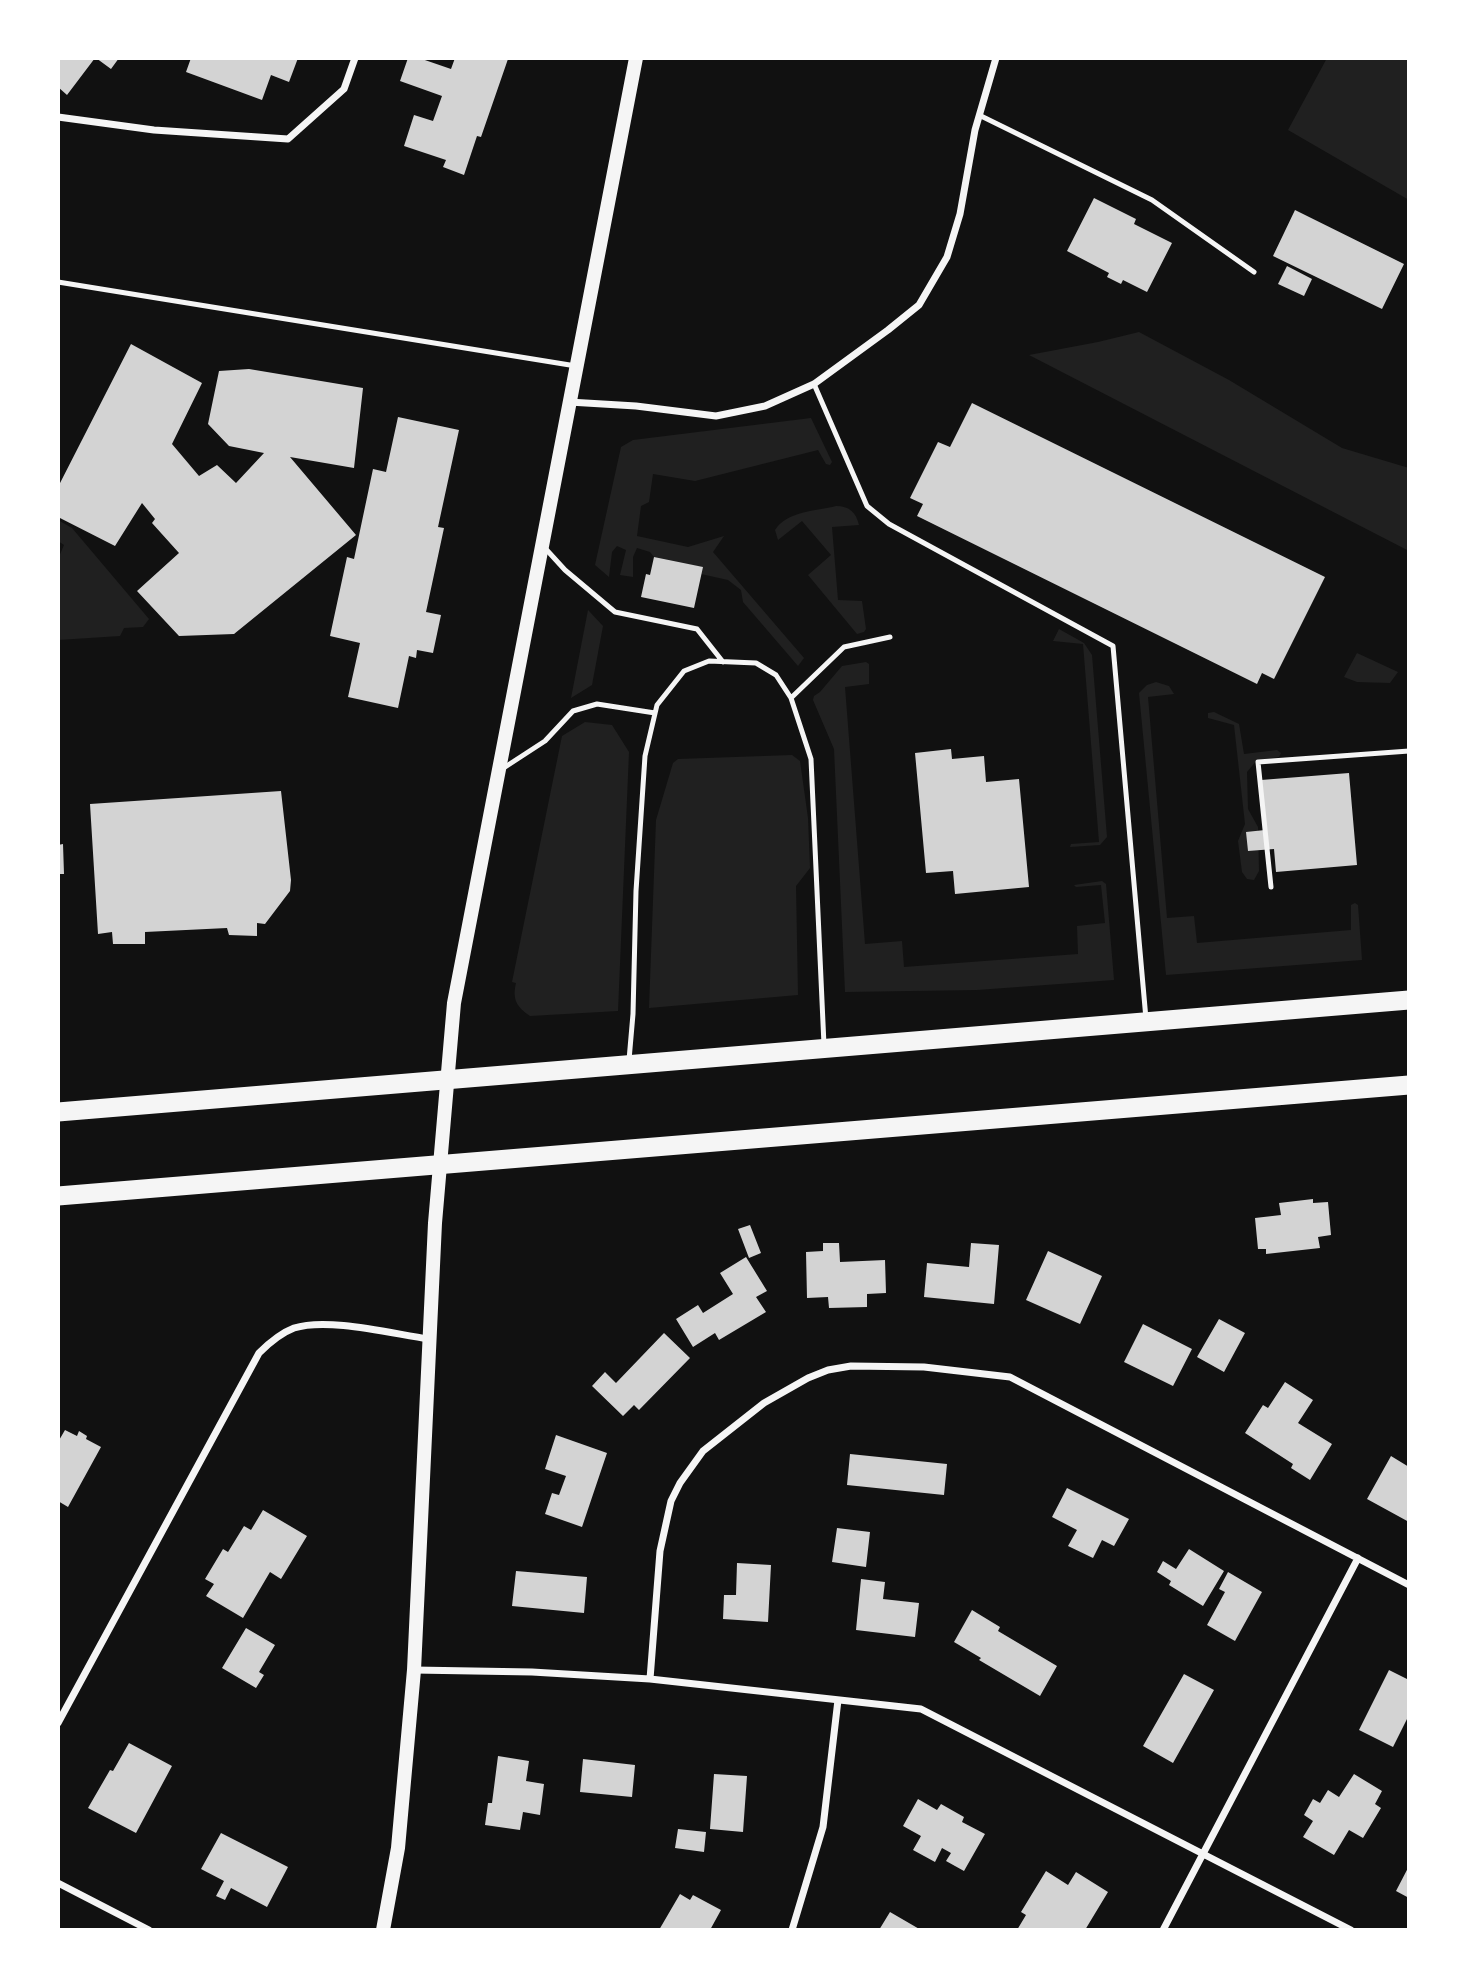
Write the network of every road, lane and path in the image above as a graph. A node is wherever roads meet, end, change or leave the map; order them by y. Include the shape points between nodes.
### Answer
1 (355, 58) edge
2 (636, 58) edge
3 (996, 58) edge
4 (979, 116) junction
5 (58, 117) edge
6 (1254, 272) dead end
7 (58, 282) edge
8 (576, 366) junction
9 (814, 384) junction
10 (569, 402) junction
11 (542, 544) junction
12 (890, 637) dead end
13 (723, 662) junction
14 (791, 698) junction
15 (655, 713) junction
16 (1409, 751) edge
17 (500, 771) junction
18 (1271, 887) dead end
19 (1409, 1000) edge
20 (1146, 1022) junction
21 (824, 1048) junction
22 (628, 1065) junction
23 (446, 1079) junction
24 (1409, 1085) edge
25 (58, 1112) edge
26 (440, 1165) junction
27 (58, 1196) edge
28 (429, 1339) junction
29 (1357, 1558) junction
30 (1409, 1584) edge
31 (414, 1670) junction
32 (650, 1679) junction
33 (838, 1700) junction
34 (58, 1723) edge
35 (1204, 1853) junction
36 (58, 1883) edge
37 (149, 1930) edge
38 (383, 1930) edge
39 (792, 1930) edge
40 (1163, 1930) edge
41 (1351, 1930) edge

1 - 5 street via 344,89 288,139 154,130
2 - 8 main road
3 - 4 street
4 - 6 lane via 1152,200
4 - 9 street via 947,257 919,305
7 - 8 lane
8 - 10 main road
9 - 10 street via 765,406 716,416
9 - 20 lane via 867,506 889,524 1113,646
10 - 11 main road
11 - 13 lane via 615,612 697,629
11 - 17 main road
12 - 14 lane via 844,647
13 - 14 lane via 756,663 776,675
13 - 15 lane via 684,671
14 - 21 lane via 811,759
15 - 17 lane via 597,704 573,711 545,741
15 - 22 lane via 645,756
16 - 18 lane via 1258,762
17 - 23 main road via 453,1003
19 - 20 highway
20 - 21 highway
21 - 22 highway
22 - 23 highway
23 - 25 highway
23 - 26 main road
24 - 26 highway
26 - 27 highway
26 - 28 main road
28 - 31 main road
28 - 34 street via 311,1324 274,1339 259,1353
29 - 30 street
29 - 32 street via 1010,1377 924,1367 851,1366 808,1378 764,1403 703,1451 680,1483 671,1501 660,1551
29 - 35 street
31 - 32 street
31 - 38 main road via 398,1848
32 - 33 street
33 - 35 street via 921,1709
33 - 39 street via 823,1827
35 - 40 street
35 - 41 street
36 - 37 street

